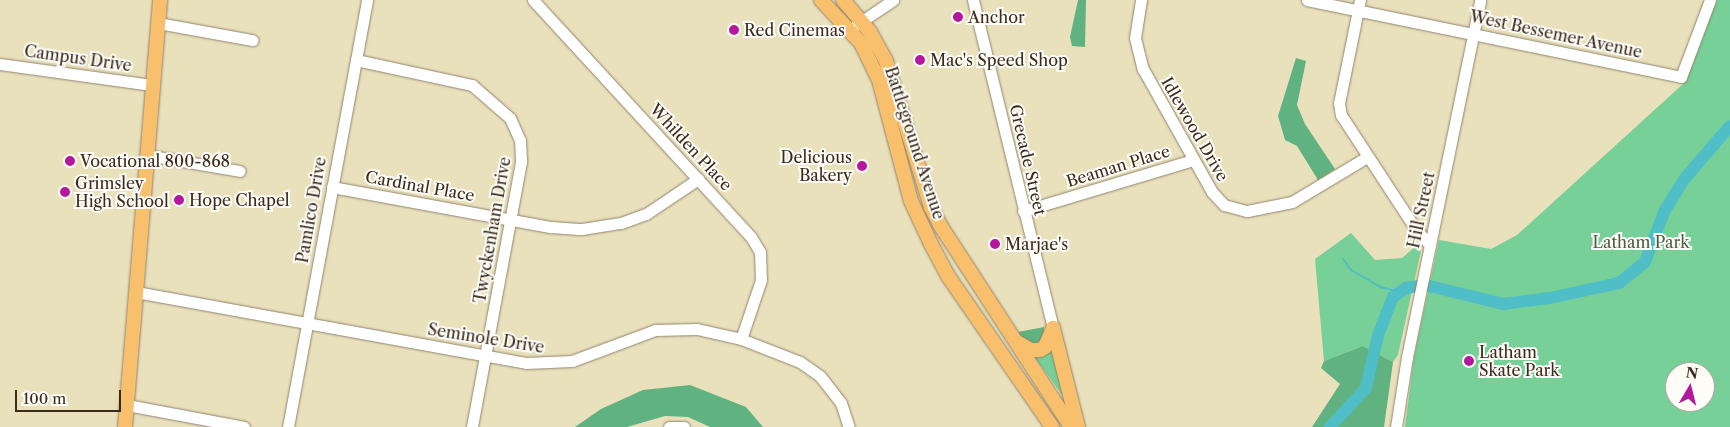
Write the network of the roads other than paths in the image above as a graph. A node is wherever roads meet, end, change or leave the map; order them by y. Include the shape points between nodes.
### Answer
1 (160, 0) edge
2 (367, 0) edge
3 (533, 0) edge
4 (821, 0) edge
5 (843, 0) edge
6 (893, 0) edge
7 (972, 0) edge
8 (1140, 0) edge
9 (1307, 0) edge
10 (1480, 0) edge
11 (1710, 0) edge
12 (1359, 5) edge
13 (158, 23) junction
14 (856, 25) junction
15 (1473, 34) junction
16 (252, 40) dead end
17 (356, 60) junction
18 (0, 64) edge
19 (152, 84) junction
20 (147, 155) junction
21 (1367, 157) junction
22 (1193, 160) junction
23 (240, 171) dead end
24 (698, 179) junction
25 (332, 186) junction
26 (1023, 211) junction
27 (512, 220) junction
28 (1430, 245) junction
29 (136, 292) junction
30 (307, 324) junction
31 (1053, 328) junction
32 (741, 339) junction
33 (1014, 341) junction
34 (485, 357) junction
35 (127, 406) junction
36 (125, 427) edge
37 (244, 427) edge
38 (288, 427) edge
39 (472, 427) edge
40 (669, 427) edge
41 (684, 427) edge
42 (849, 427) edge
43 (1052, 427) edge
44 (1071, 427) edge
45 (1078, 427) edge
46 (1396, 427) edge

1 - 13 main road
2 - 17 street, Pamlico Drive
3 - 24 street, Whilden Place
4 - 14 main road, Battleground Avenue
5 - 14 main road, Battleground Avenue
6 - 14 street
7 - 26 street, Grecade Street
8 - 22 street, Idlewood Drive via 1135,29 1139,57
9 - 12 street, West Bessemer Avenue
10 - 15 street, Hill Street
11 - 15 street, West Bessemer Avenue via 1681,76
12 - 15 street, West Bessemer Avenue
12 - 21 street via 1340,106 1341,115
13 - 16 street
13 - 19 main road
14 - 33 main road, Battleground Avenue via 886,62 931,207 949,242
14 - 43 main road, Battleground Avenue via 878,80 917,218 948,276
15 - 28 street, Hill Street
17 - 25 street, Pamlico Drive
17 - 27 street, Twyckenham Drive via 456,79 472,85 499,106 518,132 522,150
18 - 19 street, Campus Drive
19 - 20 main road
20 - 23 street
20 - 29 main road
21 - 22 street, Idlewood Drive via 1292,202 1247,211 1231,208 1217,199
21 - 28 street
22 - 26 street, Beaman Place
24 - 27 street, Cardinal Place via 665,204 621,223 582,229
24 - 32 street, Whilden Place via 751,237 760,252 761,280
25 - 27 street, Cardinal Place
25 - 30 street, Pamlico Drive
26 - 31 street, Grecade Street
27 - 34 street, Twyckenham Drive
28 - 46 street, Hill Street
29 - 30 street, Seminole Drive
29 - 35 main road
30 - 34 street, Seminole Drive
30 - 38 street, Pamlico Drive
31 - 33 main road via 1045,347 1040,350 1030,350
31 - 45 main road
32 - 34 street, Seminole Drive via 697,328 676,328 636,335 572,362 551,364
32 - 42 street, Seminole Drive via 800,362 820,376 841,403
33 - 44 main road, Battleground Avenue
34 - 39 street, Twyckenham Drive
35 - 36 main road
35 - 37 street
40 - 41 street

